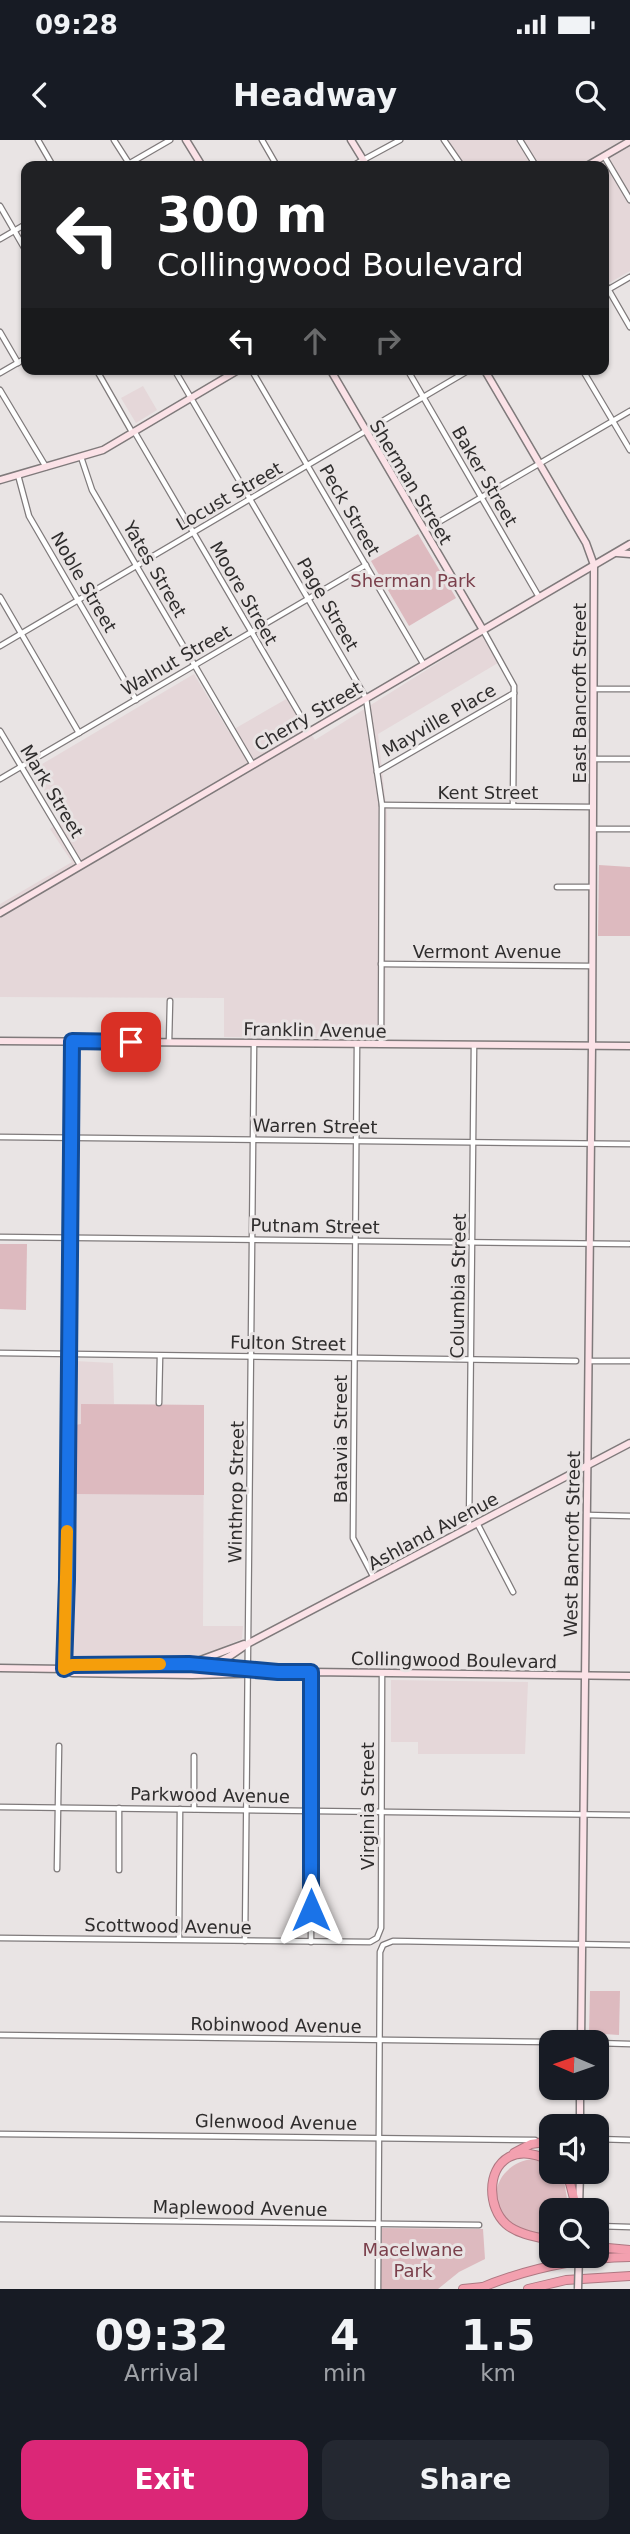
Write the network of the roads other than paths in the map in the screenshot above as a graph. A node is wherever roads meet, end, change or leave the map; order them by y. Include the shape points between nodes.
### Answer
1 (38, 140) edge
2 (114, 140) edge
3 (170, 140) edge
4 (187, 140) edge
5 (262, 140) edge
6 (351, 140) edge
7 (400, 140) edge
8 (444, 140) edge
9 (520, 140) edge
10 (630, 141) edge
11 (604, 156) junction
12 (50, 161) edge
13 (125, 161) edge
14 (136, 161) edge
15 (199, 161) edge
16 (274, 161) edge
17 (364, 161) edge
18 (368, 161) edge
19 (459, 161) edge
20 (533, 161) edge
21 (596, 161) edge
22 (607, 161) edge
23 (609, 164) edge
24 (630, 200) edge
25 (0, 206) edge
26 (21, 226) edge
27 (14, 230) junction
28 (0, 239) edge
29 (21, 242) edge
30 (630, 277) edge
31 (609, 289) edge
32 (609, 296) edge
33 (630, 327) edge
34 (0, 332) edge
35 (21, 361) edge
36 (18, 363) junction
37 (0, 373) edge
38 (100, 375) edge
39 (178, 375) edge
40 (230, 375) edge
41 (254, 375) edge
42 (333, 375) edge
43 (410, 375) edge
44 (461, 375) edge
45 (488, 375) edge
46 (586, 375) edge
47 (0, 390) edge
48 (191, 398) junction
49 (423, 398) junction
50 (630, 411) edge
51 (613, 421) junction
52 (133, 432) junction
53 (365, 432) junction
54 (630, 450) edge
55 (81, 457) junction
56 (540, 464) junction
57 (307, 466) junction
58 (46, 468) junction
59 (18, 475) junction
60 (0, 481) edge
61 (482, 498) junction
62 (250, 499) junction
63 (424, 530) junction
64 (193, 533) junction
65 (630, 544) edge
66 (615, 553) junction
67 (630, 554) edge
68 (137, 565) junction
69 (366, 565) junction
70 (594, 565) junction
71 (0, 597) edge
72 (540, 597) junction
73 (309, 599) junction
74 (78, 600) junction
75 (483, 630) junction
76 (251, 632) junction
77 (21, 634) junction
78 (0, 646) edge
79 (424, 665) junction
80 (195, 666) junction
81 (594, 689) junction
82 (630, 689) edge
83 (515, 692) junction
84 (366, 698) junction
85 (136, 699) junction
86 (0, 731) edge
87 (310, 732) junction
88 (79, 733) junction
89 (593, 759) junction
90 (630, 759) edge
91 (253, 765) junction
92 (21, 767) junction
93 (377, 772) junction
94 (0, 779) edge
95 (382, 805) junction
96 (513, 806) junction
97 (593, 807) junction
98 (593, 829) junction
99 (630, 829) edge
100 (80, 865) junction
101 (557, 887) dead end
102 (593, 887) junction
103 (0, 913) edge
104 (381, 964) junction
105 (592, 966) junction
106 (170, 1001) dead end
107 (0, 1041) edge
108 (72, 1041) junction
109 (169, 1042) junction
110 (254, 1043) junction
111 (357, 1044) junction
112 (381, 1045) junction
113 (474, 1045) junction
114 (592, 1046) junction
115 (630, 1046) edge
116 (0, 1137) edge
117 (71, 1138) junction
118 (254, 1140) junction
119 (357, 1141) junction
120 (473, 1142) junction
121 (590, 1143) junction
122 (630, 1144) edge
123 (0, 1237) edge
124 (70, 1238) junction
125 (253, 1240) junction
126 (356, 1241) junction
127 (472, 1242) junction
128 (589, 1243) junction
129 (629, 1244) edge
130 (0, 1353) edge
131 (69, 1355) junction
132 (160, 1356) junction
133 (252, 1357) junction
134 (354, 1359) junction
135 (471, 1359) junction
136 (576, 1361) dead end
137 (588, 1361) junction
138 (630, 1361) edge
139 (159, 1403) dead end
140 (630, 1443) edge
141 (587, 1467) junction
142 (586, 1515) junction
143 (630, 1516) edge
144 (477, 1523) junction
145 (469, 1528) junction
146 (374, 1578) junction
147 (513, 1592) dead end
148 (249, 1643) junction
149 (189, 1664) junction
150 (123, 1665) junction
151 (214, 1665) junction
152 (0, 1668) edge
153 (64, 1669) junction
154 (247, 1671) junction
155 (311, 1672) junction
156 (119, 1673) junction
157 (382, 1673) junction
158 (192, 1675) junction
159 (584, 1675) junction
160 (630, 1676) edge
161 (59, 1746) dead end
162 (194, 1756) dead end
163 (0, 1807) edge
164 (58, 1808) junction
165 (120, 1808) junction
166 (180, 1809) junction
167 (194, 1809) junction
168 (246, 1810) junction
169 (311, 1811) junction
170 (381, 1811) junction
171 (583, 1814) junction
172 (630, 1815) edge
173 (57, 1869) dead end
174 (119, 1870) dead end
175 (0, 1938) edge
176 (377, 1938) joint
177 (179, 1939) junction
178 (245, 1941) junction
179 (311, 1942) junction
180 (582, 1944) junction
181 (630, 1945) edge
182 (581, 2030) edge
183 (0, 2035) edge
184 (380, 2040) junction
185 (539, 2042) edge
186 (609, 2043) edge
187 (630, 2044) edge
188 (0, 2134) edge
189 (378, 2137) junction
190 (609, 2139) edge
191 (539, 2140) edge
192 (630, 2140) edge
193 (539, 2143) edge
194 (509, 2157) junction
195 (539, 2157) edge
196 (0, 2219) edge
197 (378, 2224) junction
198 (480, 2225) dead end
199 (609, 2226) edge
200 (630, 2227) edge
201 (539, 2237) edge
202 (609, 2247) edge
203 (630, 2250) edge
204 (630, 2257) edge
205 (579, 2268) edge
206 (630, 2276) edge
207 (481, 2288) edge
208 (378, 2289) edge
209 (463, 2289) edge
210 (528, 2289) edge
211 (578, 2289) edge

1 - 12 street
2 - 13 street
3 - 14 street
4 - 15 street
5 - 16 street
6 - 17 street
7 - 18 street
8 - 19 street
9 - 20 street
10 - 11 street
11 - 21 street
11 - 22 street
23 - 24 street
25 - 27 street
26 - 27 street
27 - 28 street
27 - 29 street
30 - 31 street
32 - 33 street
34 - 36 street
35 - 36 street
36 - 37 street
38 - 52 street, Moore Street
39 - 48 street, Page Street
40 - 48 street
41 - 57 street, Peck Street
42 - 53 street, Sherman Street
43 - 49 street, Baker Street
44 - 49 street, Locust Street
45 - 56 street, East Bancroft Street
46 - 51 street
47 - 58 street
48 - 52 street
48 - 62 street, Page Street
49 - 53 street, Locust Street
49 - 61 street, Baker Street
50 - 51 street
51 - 54 street
51 - 56 street
52 - 55 street
52 - 64 street, Moore Street
53 - 57 street, Locust Street
53 - 63 street, Sherman Street
55 - 58 street
55 - 68 street, Yates Street via 92,490
56 - 61 street
56 - 70 street, East Bancroft Street
57 - 62 street, Locust Street
57 - 69 street, Peck Street
58 - 59 street
59 - 60 street
59 - 74 street, Noble Street via 27,512
61 - 63 street
61 - 72 street, Baker Street
62 - 64 street, Locust Street
62 - 73 street, Page Street
63 - 75 street, Sherman Street
64 - 68 street, Locust Street
64 - 76 street, Moore Street
65 - 66 street, Cherry Street
66 - 67 street
66 - 70 street, Cherry Street
68 - 74 street, Locust Street
68 - 80 street, Yates Street
69 - 73 street, Walnut Street
69 - 79 street, Peck Street
70 - 72 street, Cherry Street
70 - 81 street, East Bancroft Street
71 - 77 street
72 - 75 street, Cherry Street
73 - 76 street, Walnut Street
73 - 84 street, Page Street
74 - 77 street, Locust Street
74 - 85 street, Noble Street
75 - 79 street, Cherry Street
75 - 83 street, Sherman Street
76 - 80 street, Walnut Street
76 - 87 street, Moore Street
77 - 78 street, Locust Street
77 - 88 street
79 - 84 street, Cherry Street
80 - 85 street, Walnut Street
80 - 91 street, Yates Street
81 - 82 street
81 - 89 street, East Bancroft Street
83 - 93 street, Mayville Place
83 - 96 street, Sherman Street
84 - 87 street, Cherry Street
84 - 93 street, Page Street
85 - 88 street, Walnut Street
86 - 92 street, Mark Street
87 - 91 street, Cherry Street
88 - 92 street, Walnut Street
89 - 90 street
89 - 97 street, East Bancroft Street
91 - 100 street, Cherry Street
92 - 94 street, Walnut Street
92 - 100 street, Mark Street
93 - 95 street, Page Street
95 - 96 street, Kent Street
95 - 104 street, Page Street
96 - 97 street, Kent Street
97 - 98 street, East Bancroft Street
98 - 99 street
98 - 102 street, East Bancroft Street
100 - 103 street, Cherry Street
101 - 102 street
102 - 105 street, East Bancroft Street
104 - 105 street, Vermont Avenue
104 - 112 street, Page Street
105 - 114 street, East Bancroft Street
106 - 109 street
107 - 108 street, Franklin Avenue
108 - 109 street, Franklin Avenue
108 - 117 street
109 - 110 street, Franklin Avenue
110 - 111 street, Franklin Avenue
110 - 118 street, Winthrop Street
111 - 112 street, Franklin Avenue
111 - 119 street, Batavia Street
112 - 113 street, Franklin Avenue
113 - 114 street, Franklin Avenue
113 - 120 street, Columbia Street
114 - 115 street, Franklin Avenue
114 - 121 street, West Bancroft Street
116 - 117 street, Warren Street
117 - 118 street, Warren Street
117 - 124 street
118 - 119 street, Warren Street
118 - 125 street, Winthrop Street
119 - 120 street, Warren Street
119 - 126 street, Batavia Street
120 - 121 street, Warren Street
120 - 127 street, Columbia Street
121 - 122 street, Warren Street
121 - 128 street, West Bancroft Street
123 - 124 street, Putnam Street
124 - 125 street, Putnam Street
124 - 131 street
125 - 126 street, Putnam Street
125 - 133 street, Winthrop Street
126 - 127 street, Putnam Street
126 - 134 street, Batavia Street
127 - 128 street, Putnam Street
127 - 135 street, Columbia Street
128 - 129 street, Putnam Street
128 - 137 street, West Bancroft Street
130 - 131 street, Fulton Street
131 - 132 street, Fulton Street
131 - 153 street
132 - 133 street, Fulton Street
132 - 139 street
133 - 134 street, Fulton Street
133 - 148 street, Winthrop Street
134 - 135 street, Fulton Street
134 - 146 street, Batavia Street via 353,1538
135 - 136 street, Fulton Street
135 - 145 street, Columbia Street
137 - 138 street
137 - 141 street, West Bancroft Street
140 - 141 street, Ashland Avenue
141 - 142 street, West Bancroft Street
141 - 144 street, Ashland Avenue
142 - 143 street
142 - 159 street, West Bancroft Street
144 - 145 street, Ashland Avenue
144 - 147 street
145 - 146 street, Ashland Avenue
146 - 148 street, Ashland Avenue
148 - 149 street, Ashland Avenue
148 - 151 street, Ashland Avenue
148 - 154 street, Winthrop Street
149 - 150 street, Collingwood Boulevard
149 - 151 street, Collingwood Boulevard
150 - 153 street, Collingwood Boulevard
150 - 156 street
151 - 154 street, Collingwood Boulevard
151 - 158 street, Ashland Avenue
152 - 153 street, Collingwood Boulevard
153 - 156 street, Collingwood Boulevard
154 - 155 street, Collingwood Boulevard
154 - 158 street, Collingwood Boulevard
154 - 168 street, Winthrop Street
155 - 157 street, Collingwood Boulevard
155 - 169 street
156 - 158 street, Collingwood Boulevard
157 - 159 street, Collingwood Boulevard
157 - 170 street, Virginia Street
159 - 160 street, Collingwood Boulevard
159 - 171 street, West Bancroft Street
161 - 164 street
162 - 167 street
163 - 164 street, Parkwood Avenue
164 - 165 street, Parkwood Avenue
164 - 173 street
165 - 166 street, Parkwood Avenue
165 - 174 street
166 - 167 street, Parkwood Avenue
166 - 177 street
167 - 168 street, Parkwood Avenue
168 - 169 street, Parkwood Avenue
168 - 178 street, Winthrop Street
169 - 170 street, Parkwood Avenue
169 - 179 street
170 - 171 street, Parkwood Avenue
170 - 176 street, Virginia Street via 381,1928
171 - 172 street, Parkwood Avenue
171 - 180 street, West Bancroft Street
175 - 177 street, Scottwood Avenue
176 - 179 street, Scottwood Avenue via 370,1942
177 - 178 street, Scottwood Avenue
178 - 179 street, Scottwood Avenue
180 - 181 street
180 - 182 street, West Bancroft Street
180 - 184 street via 384,1944 380,1952
183 - 184 street, Robinwood Avenue
184 - 185 street, Robinwood Avenue
184 - 189 street
186 - 187 street
188 - 189 street, Glenwood Avenue
189 - 191 street, Glenwood Avenue
189 - 197 street
190 - 192 street
193 - 194 highway
194 - 195 highway
194 - 201 highway via 494,2178 496,2209 508,2226
196 - 197 street, Maplewood Avenue
197 - 198 street, Maplewood Avenue
197 - 208 street
199 - 200 street
202 - 203 highway
204 - 207 highway via 537,2268
205 - 211 street, bridge
206 - 210 highway via 566,2280
207 - 209 highway

